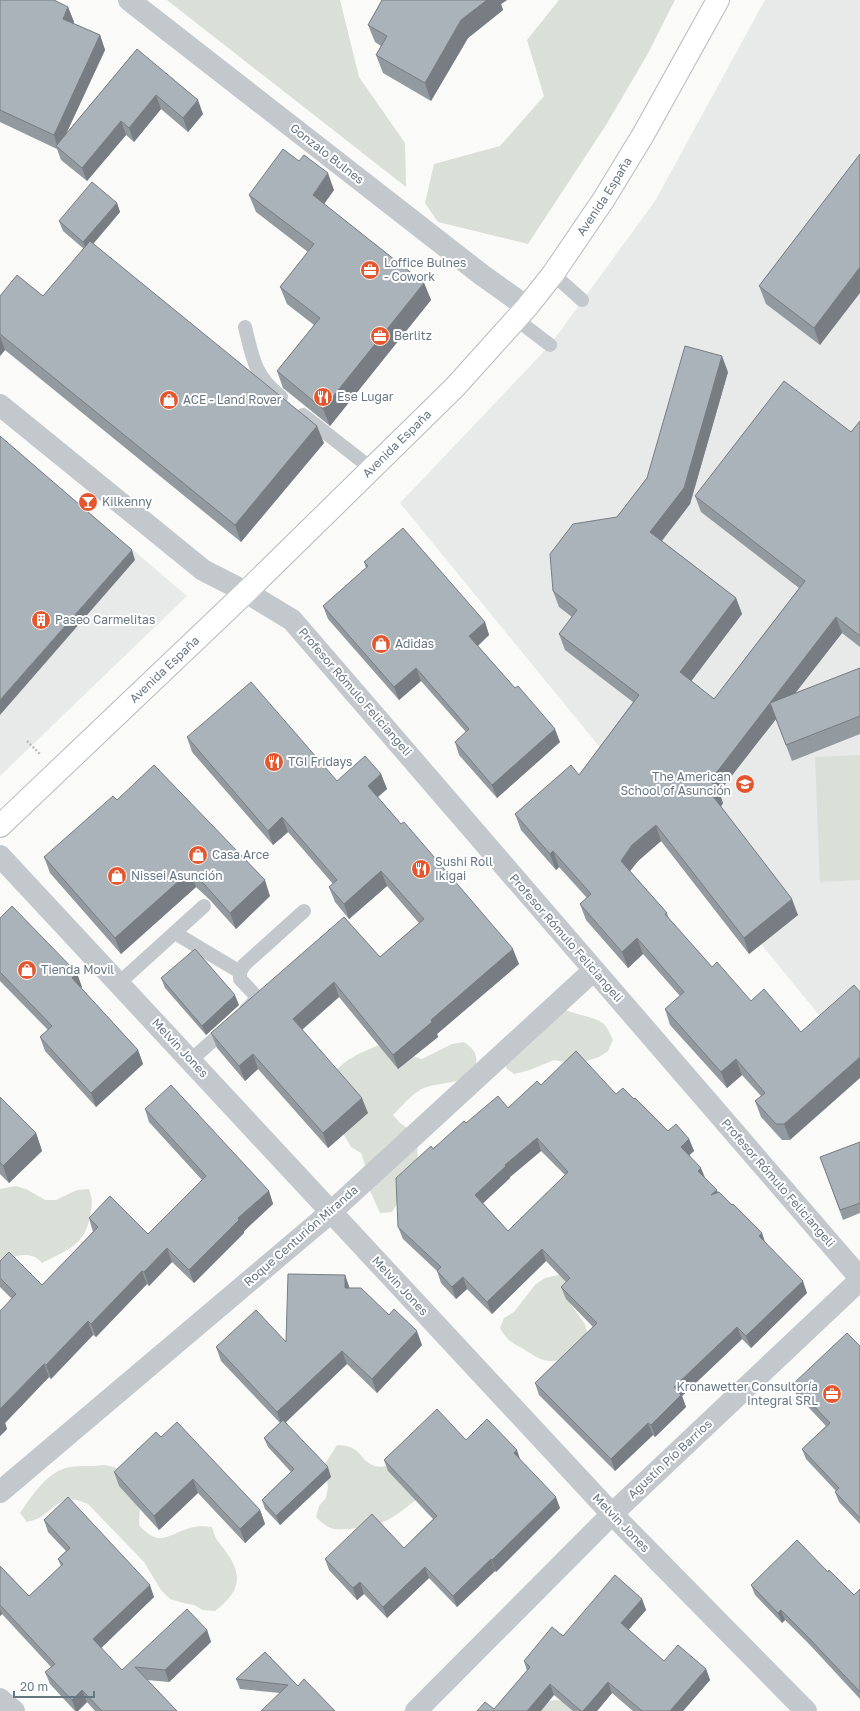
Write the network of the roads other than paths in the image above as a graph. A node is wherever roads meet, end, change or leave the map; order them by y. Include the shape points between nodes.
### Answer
1 (129, 0) edge
2 (718, 0) edge
3 (553, 274) junction
4 (582, 300) dead end
5 (521, 313) junction
6 (245, 327) dead end
7 (550, 345) dead end
8 (0, 405) edge
9 (372, 469) junction
10 (246, 592) junction
11 (0, 826) edge
12 (0, 856) edge
13 (204, 906) edge
14 (304, 910) dead end
15 (175, 933) junction
16 (594, 970) junction
17 (240, 972) junction
18 (119, 983) junction
19 (191, 1060) junction
20 (331, 1212) junction
21 (860, 1279) edge
22 (0, 1492) edge
23 (612, 1514) junction
24 (0, 1700) edge
25 (14, 1711) edge
26 (416, 1711) edge
27 (806, 1711) edge

1 - 5 street, Gonzalo Bulnes via 482,275
2 - 3 main road, Avenida España via 644,135
3 - 4 lane
3 - 5 main road, Avenida España
5 - 7 lane
5 - 9 main road, Avenida España via 455,387
6 - 9 lane via 259,375 269,387
8 - 10 street, Profesor Rómulo Feliciangeli via 203,570
9 - 10 main road, Avenida España
10 - 11 main road, Avenida España
10 - 16 street, Profesor Rómulo Feliciangeli via 292,620
12 - 18 street, Melvin Jones
13 - 15 lane
14 - 17 lane via 244,965
15 - 17 lane
15 - 18 lane
16 - 20 street, Roque Centurión Miranda
16 - 21 street, Profesor Rómulo Feliciangeli
17 - 19 lane via 240,979 255,995 254,1002
18 - 19 street, Melvin Jones
19 - 20 street, Melvin Jones
20 - 22 street, Roque Centurión Miranda
20 - 23 street, Melvin Jones
21 - 23 street, Agustín Pío Barrios
23 - 26 street, Agustín Pío Barrios
23 - 27 street, Melvin Jones
24 - 25 street

